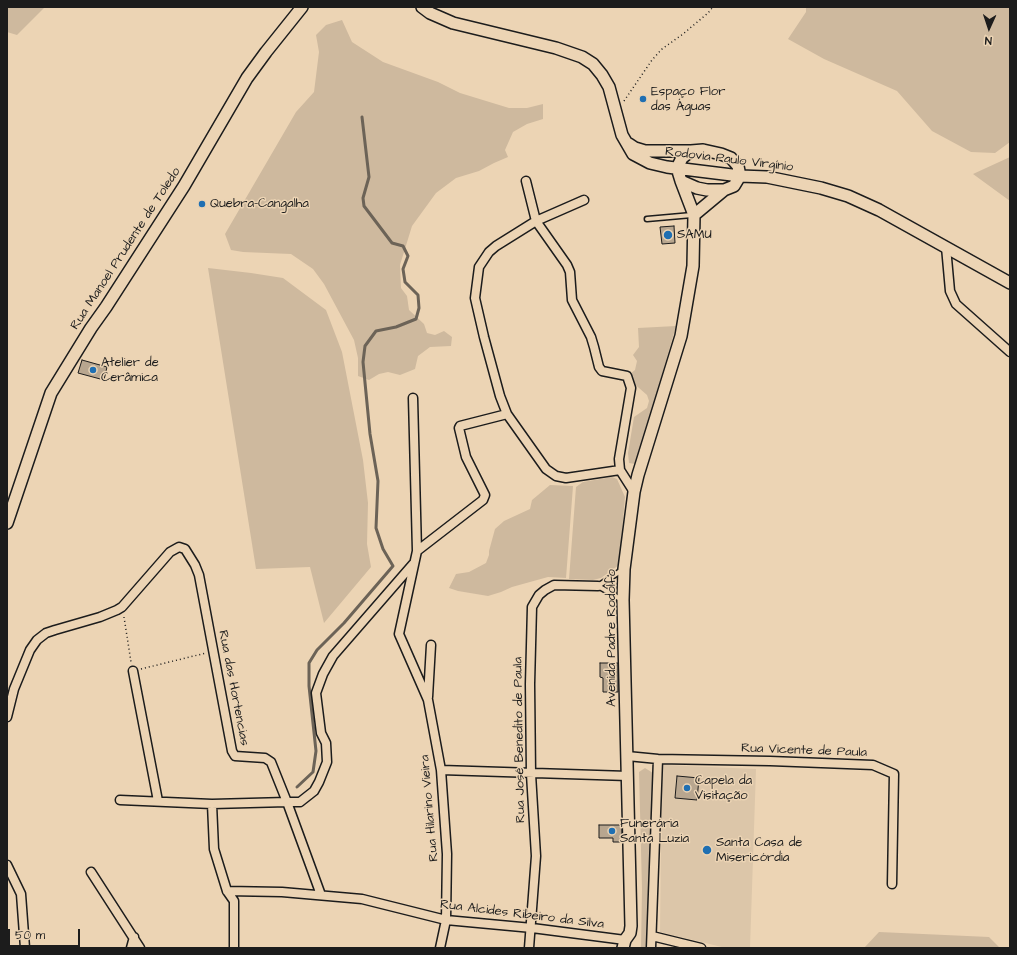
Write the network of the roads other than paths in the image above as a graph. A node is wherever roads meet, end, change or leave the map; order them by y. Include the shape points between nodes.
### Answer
1 (302, 7) edge
2 (422, 7) edge
3 (627, 142) junction
4 (691, 151) junction
5 (677, 168) junction
6 (740, 176) junction
7 (767, 177) junction
8 (526, 181) dead end
9 (681, 181) junction
10 (729, 188) junction
11 (584, 200) dead end
12 (694, 215) junction
13 (647, 219) dead end
14 (536, 220) junction
15 (946, 247) junction
16 (1010, 283) edge
17 (1010, 352) edge
18 (413, 398) dead end
19 (507, 414) junction
20 (620, 470) junction
21 (634, 492) junction
22 (10, 501) edge
23 (7, 523) edge
24 (417, 551) junction
25 (414, 562) junction
26 (624, 569) junction
27 (598, 586) junction
28 (623, 600) junction
29 (431, 645) dead end
30 (132, 671) road end
31 (11, 688) edge
32 (428, 700) junction
33 (7, 717) edge
34 (627, 756) junction
35 (658, 759) junction
36 (441, 770) junction
37 (531, 774) junction
38 (628, 776) junction
39 (120, 800) dead end
40 (158, 801) junction
41 (287, 802) junction
42 (212, 804) junction
43 (7, 865) edge
44 (91, 872) dead end
45 (892, 884) dead end
46 (227, 891) junction
47 (321, 895) junction
48 (446, 920) junction
49 (532, 928) junction
50 (652, 936) junction
51 (134, 937) junction
52 (624, 944) edge
53 (25, 948) edge
54 (131, 948) edge
55 (140, 948) edge
56 (234, 948) edge
57 (440, 948) edge
58 (529, 948) edge
59 (651, 948) edge
60 (702, 948) edge

1 - 22 street, Rua Manoel Prudente de Toledo via 247,78 184,186 91,328 52,393
2 - 3 street, Rodovia Paulo Virgínio via 453,23 556,48 582,57 593,64 609,87 622,135
3 - 4 street via 645,151
3 - 5 street, Rodovia Paulo Virgínio via 633,154 642,159
4 - 5 street via 682,158
4 - 6 street via 704,150 731,158 738,166
5 - 6 street, Rodovia Paulo Virgínio
5 - 9 street, Avenida Padre Rodolfo
6 - 7 street, Rodovia Paulo Virgínio
6 - 10 street
7 - 10 street
7 - 15 street, Rodovia Paulo Virgínio via 848,196
8 - 14 street
9 - 10 street via 707,190
9 - 12 street, Avenida Padre Rodolfo
10 - 12 street
11 - 14 street
12 - 13 lane
12 - 21 street, Avenida Padre Rodolfo via 693,266 681,336
14 - 19 street via 496,246 479,267 475,298
14 - 20 street via 570,272 572,300 594,347 599,368 602,371 627,376 632,388 619,459
15 - 16 street, Rodovia Paulo Virgínio
15 - 17 street via 950,291 956,304
18 - 24 street, Rua Hilarino Vieira
19 - 20 street via 552,474 566,478
19 - 24 street via 460,426 466,456 485,495 483,500
20 - 21 street
21 - 26 street, Avenida Padre Rodolfo
22 - 23 street, Rua Manoel Prudente de Toledo
24 - 25 street, Rua Hilarino Vieira
25 - 32 street, Rua Hilarino Vieira via 399,634
25 - 41 street via 333,656 323,674 316,692 327,762 314,791 300,802
26 - 27 lane
26 - 28 street, Avenida Padre Rodolfo
27 - 28 lane
27 - 37 street, Rua José Benedito de Paula via 554,586 539,595 532,607
28 - 34 street, Avenida Padre Rodolfo
29 - 32 street
30 - 40 street
31 - 33 street
31 - 41 street, Rua das Hortencias via 34,643 42,636 122,607 170,552 181,548 187,551 199,575 232,751 235,756 265,758 271,762
32 - 36 street, Rua Hilarino Vieira
34 - 35 street, Rua Vicente de Paula
34 - 38 street, Avenida Padre Rodolfo
35 - 45 street, Rua Vicente de Paula via 873,765 894,774
35 - 50 street
36 - 37 street
36 - 48 street, Rua Hilarino Vieira via 447,854
37 - 38 street
37 - 49 street, Rua José Benedito de Paula via 536,856
38 - 52 street, Avenida Padre Rodolfo via 631,926
39 - 40 street
40 - 42 street
41 - 42 street
41 - 47 street, Rua das Hortencias
42 - 46 street via 214,849
43 - 53 street via 21,894
44 - 51 street
46 - 47 street, Rua Alcides Ribeiro da Silva
46 - 56 street via 234,901
47 - 48 street, Rua Alcides Ribeiro da Silva via 362,899
48 - 49 street, Rua Alcides Ribeiro da Silva
48 - 57 street, Rua Hilarino Vieira
49 - 52 street, Rua Alcides Ribeiro da Silva
49 - 58 street, Rua José Benedito de Paula
50 - 59 street
50 - 60 street
51 - 54 street
51 - 55 street

